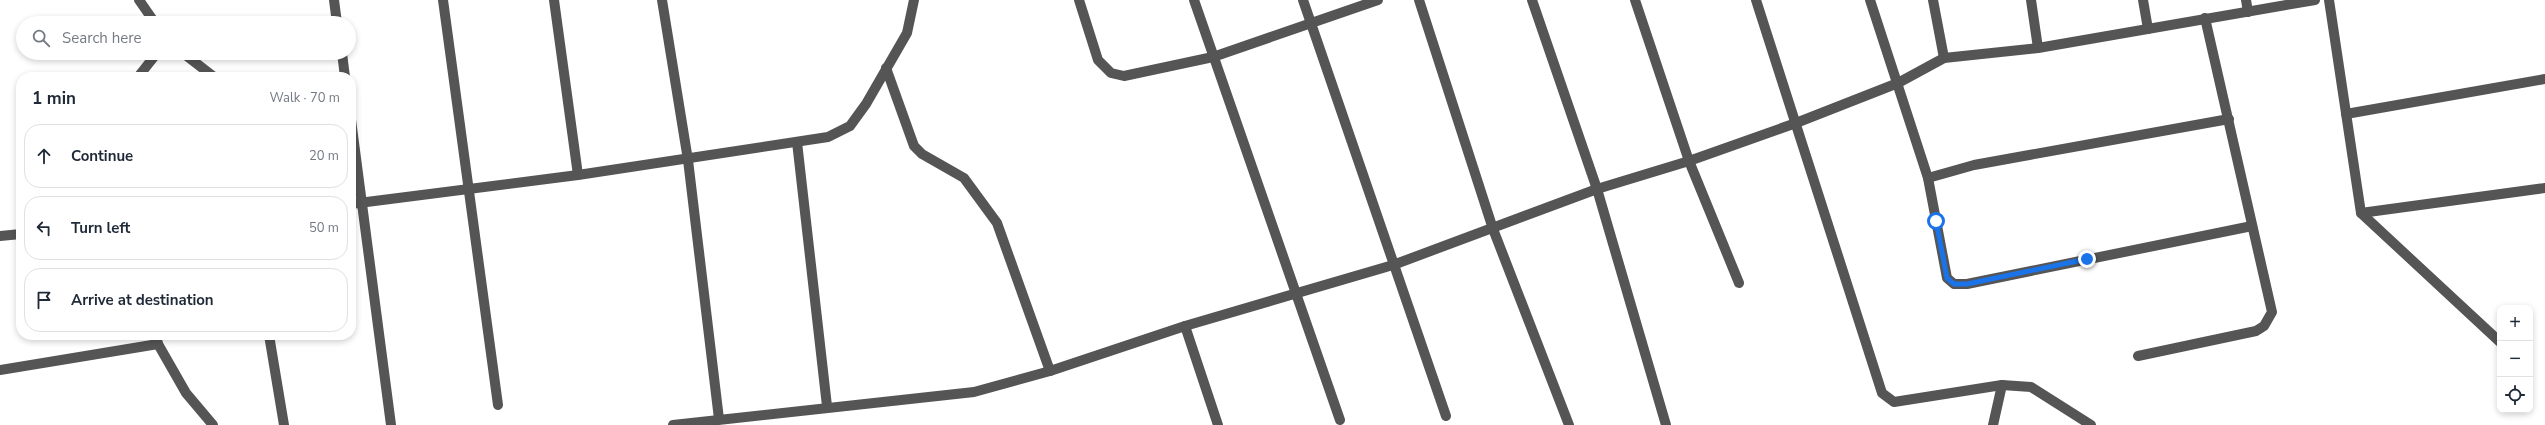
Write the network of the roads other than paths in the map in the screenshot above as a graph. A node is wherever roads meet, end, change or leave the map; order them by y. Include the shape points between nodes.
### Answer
1 (139, 0) edge
2 (334, 0) edge
3 (443, 0) edge
4 (554, 0) edge
5 (662, 0) edge
6 (914, 0) edge
7 (1079, 0) edge
8 (1194, 0) edge
9 (1303, 0) edge
10 (1378, 0) edge
11 (1419, 0) edge
12 (1532, 0) edge
13 (1635, 0) edge
14 (1756, 0) edge
15 (1870, 0) edge
16 (1933, 0) edge
17 (2031, 0) edge
18 (2143, 0) edge
19 (2246, 0) edge
20 (2315, 0) edge
21 (2329, 0) edge
22 (2248, 12) junction
23 (150, 16) edge
24 (336, 16) edge
25 (2205, 18) junction
26 (1311, 22) junction
27 (2148, 29) junction
28 (2038, 48) junction
29 (1213, 57) junction
30 (1944, 58) junction
31 (151, 60) edge
32 (192, 60) edge
33 (343, 60) edge
34 (886, 68) junction
35 (142, 72) edge
36 (208, 72) edge
37 (344, 72) edge
38 (2545, 79) edge
39 (1898, 83) junction
40 (2346, 114) junction
41 (2229, 119) junction
42 (1796, 123) junction
43 (797, 142) junction
44 (356, 154) edge
45 (688, 160) junction
46 (1690, 162) junction
47 (578, 175) junction
48 (1928, 178) junction
49 (468, 188) junction
50 (2545, 188) edge
51 (1597, 189) junction
52 (363, 202) junction
53 (356, 203) edge
54 (2361, 213) junction
55 (2252, 226) junction
56 (1493, 229) junction
57 (16, 234) edge
58 (0, 236) edge
59 (1393, 265) junction
60 (1740, 283) dead end
61 (1295, 293) junction
62 (1185, 326) junction
63 (157, 340) edge
64 (270, 340) edge
65 (2499, 341) edge
66 (2138, 356) dead end
67 (0, 370) edge
68 (1050, 371) junction
69 (2002, 385) junction
70 (498, 405) dead end
71 (827, 406) junction
72 (1446, 416) dead end
73 (719, 420) junction
74 (1340, 420) dead end
75 (213, 425) edge
76 (284, 425) edge
77 (391, 425) edge
78 (673, 425) edge
79 (1218, 425) edge
80 (1569, 425) edge
81 (1666, 425) edge
82 (1993, 425) edge
83 (2091, 425) edge

1 - 23 street
2 - 24 street
3 - 49 street
4 - 47 street
5 - 45 street
6 - 34 street via 907,33
7 - 29 street via 1098,60 1111,73 1124,76
8 - 29 street
9 - 26 street
10 - 26 street
11 - 56 street
12 - 51 street
13 - 46 street
14 - 42 street
15 - 39 street
16 - 30 street
17 - 28 street
18 - 27 street
19 - 22 street
20 - 22 street
21 - 40 street
22 - 25 street
25 - 27 street
25 - 41 street
26 - 29 street
26 - 59 street
27 - 28 street
28 - 30 street
29 - 61 street
30 - 39 street
31 - 35 street
32 - 36 street
33 - 37 street
34 - 43 street via 850,126 828,137
34 - 68 street via 914,146 922,154 964,178 997,223
38 - 40 street
39 - 42 street
39 - 48 street
40 - 54 street
41 - 48 street via 1974,165
41 - 55 street
42 - 46 street
42 - 69 street via 1882,393 1894,402
43 - 45 street
43 - 71 street
44 - 52 street
45 - 47 street
45 - 73 street
46 - 51 street
46 - 60 street
47 - 49 street
48 - 55 street via 1947,278 1954,284 1975,282
49 - 52 street
49 - 70 street
50 - 54 street
51 - 56 street
51 - 81 street
52 - 53 street
52 - 77 street
54 - 65 street
55 - 66 street via 2272,312 2264,326 2256,331
56 - 59 street
56 - 80 street
57 - 58 street
59 - 61 street
59 - 72 street
61 - 62 street
61 - 74 street
62 - 68 street
62 - 79 street
63 - 67 street
63 - 75 street via 186,393
64 - 76 street
68 - 71 street via 974,392
69 - 82 street
69 - 83 street via 2031,387
71 - 73 street
73 - 78 street

